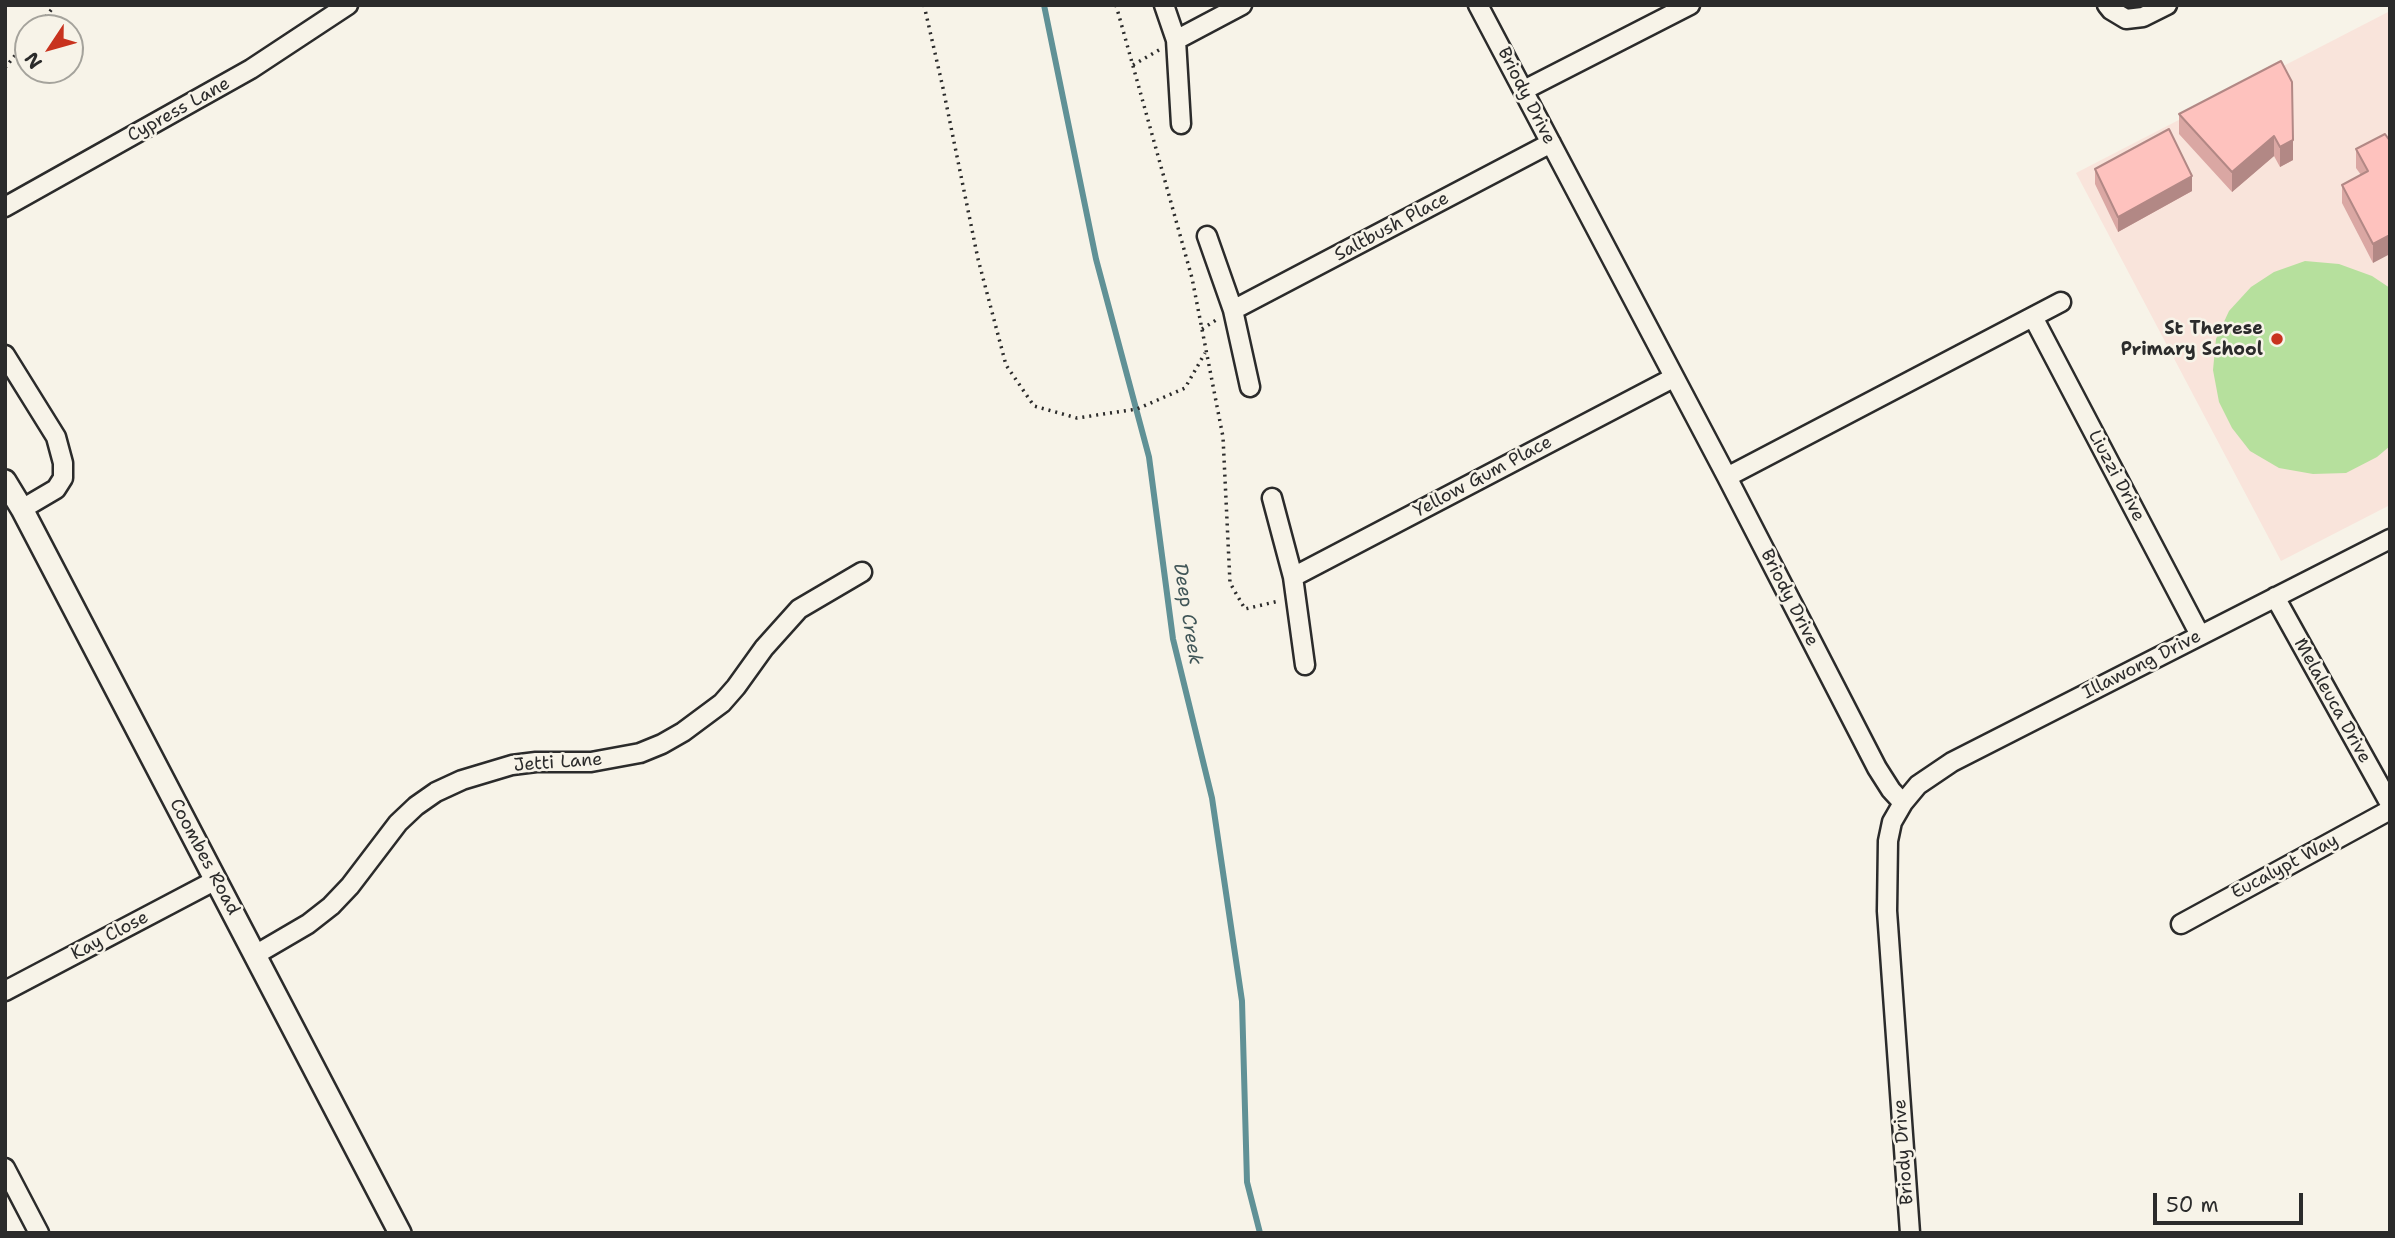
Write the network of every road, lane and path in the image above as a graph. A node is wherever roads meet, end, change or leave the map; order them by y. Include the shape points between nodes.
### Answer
1 (348, 5) edge
2 (924, 5) edge
3 (1116, 5) edge
4 (1164, 5) edge
5 (1242, 5) edge
6 (1479, 5) edge
7 (1690, 5) edge
8 (2107, 5) edge
9 (2167, 5) edge
10 (1176, 40) junction
11 (1132, 66) junction
12 (1524, 90) junction
13 (1181, 124) dead end
14 (1550, 143) junction
15 (5, 207) edge
16 (1207, 236) dead end
17 (2061, 302) dead end
18 (1233, 310) junction
19 (2033, 317) junction
20 (1206, 351) junction
21 (5, 355) edge
22 (1673, 378) junction
23 (1250, 387) dead end
24 (1727, 477) junction
25 (5, 481) edge
26 (1272, 498) dead end
27 (22, 509) junction
28 (2390, 539) edge
29 (862, 572) dead end
30 (1293, 577) junction
31 (1296, 597) junction
32 (2275, 597) junction
33 (2200, 635) junction
34 (1306, 665) dead end
35 (1903, 803) junction
36 (2390, 804) edge
37 (2390, 810) edge
38 (216, 880) junction
39 (2181, 924) dead end
40 (255, 955) junction
41 (5, 991) edge
42 (5, 1168) edge
43 (39, 1233) edge
44 (400, 1233) edge
45 (1910, 1233) edge

1 - 15 street, Cypress Lane via 251,69
2 - 20 path via 978,258 1006,365 1034,406 1077,418 1136,409 1185,388
3 - 11 path
4 - 10 street
5 - 10 street
6 - 12 street, Briody Drive
7 - 12 street
8 - 9 street via 2126,19 2143,17
10 - 11 path
10 - 13 street
11 - 20 path via 1192,278
12 - 14 street, Briody Drive
14 - 18 street, Saltbush Place
14 - 22 street, Briody Drive
16 - 18 street
17 - 19 street
18 - 23 street
19 - 24 street
19 - 33 street, Liuzzi Drive
20 - 31 path via 1223,437 1230,583 1245,609
21 - 27 street via 56,437 63,463 63,478 56,489
22 - 24 street, Briody Drive
22 - 30 street, Yellow Gum Place
24 - 35 street, Briody Drive via 1877,768
25 - 27 street, Coombes Road
26 - 30 street
27 - 38 street, Coombes Road
28 - 32 street, Illawong Drive
29 - 40 street, Jetti Lane via 799,609 723,703 662,744 616,759 512,765 436,792 398,823 331,905
30 - 31 street
31 - 34 street
32 - 33 street, Illawong Drive
32 - 36 street, Melaleuca Drive
33 - 35 street, Illawong Drive via 1952,762 1918,785
35 - 45 street, Briody Drive via 1888,841 1886,911
37 - 39 street, Eucalypt Way
38 - 40 street, Coombes Road
38 - 41 street, Kay Close
40 - 44 street, Coombes Road
42 - 43 street

